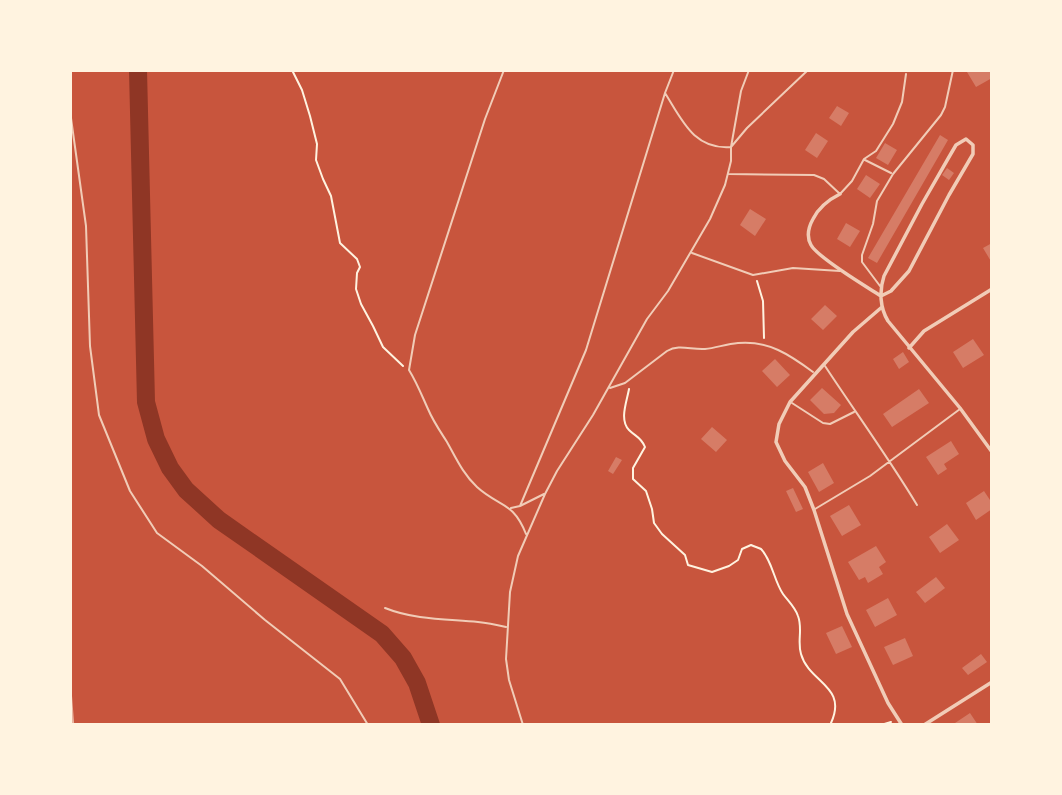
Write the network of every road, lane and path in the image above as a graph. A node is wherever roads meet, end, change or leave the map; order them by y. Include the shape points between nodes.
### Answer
1 (292, 70) edge
2 (504, 70) edge
3 (674, 70) edge
4 (749, 70) edge
5 (808, 70) edge
6 (953, 70) edge
7 (906, 74) dead end
8 (665, 93) junction
9 (70, 111) edge
10 (731, 147) junction
11 (864, 159) junction
12 (728, 174) junction
13 (892, 174) junction
14 (840, 194) junction
15 (691, 252) junction
16 (844, 272) junction
17 (753, 275) junction
18 (881, 288) junction
19 (992, 289) edge
20 (881, 296) junction
21 (882, 307) junction
22 (764, 343) junction
23 (909, 348) junction
24 (824, 364) junction
25 (409, 370) junction
26 (816, 374) junction
27 (629, 386) dead end
28 (609, 388) junction
29 (790, 402) junction
30 (960, 408) junction
31 (855, 412) junction
32 (992, 452) edge
33 (890, 460) junction
34 (545, 494) junction
35 (917, 505) dead end
36 (520, 506) junction
37 (510, 508) junction
38 (814, 510) junction
39 (526, 535) junction
40 (385, 608) dead end
41 (507, 627) junction
42 (992, 682) edge
43 (901, 723) edge
44 (368, 725) edge
45 (523, 725) edge
46 (832, 725) edge
47 (881, 725) edge
48 (924, 725) edge

1 - 25 path via 310,116 316,160 331,196 340,243 360,267 356,289 361,304 383,347
2 - 25 lane via 415,335
3 - 8 lane
4 - 10 lane
5 - 10 lane
6 - 13 lane via 941,115
7 - 11 lane via 893,124 876,151
8 - 10 lane via 694,136 713,147
8 - 36 lane via 586,350
9 - 44 lane via 86,226 90,346 99,415 130,491 157,533 340,679
10 - 12 lane
11 - 13 lane
11 - 14 lane
12 - 14 lane via 814,175
12 - 15 lane
13 - 18 lane via 877,201 862,255
14 - 16 street via 821,206 808,232 811,246
15 - 17 lane
15 - 28 lane
16 - 17 lane via 793,268
16 - 20 street
17 - 22 path via 762,292
18 - 20 street
18 - 20 street via 956,145 970,141 973,154 914,262 897,286
19 - 23 street via 924,331
20 - 21 street
21 - 23 street
21 - 24 street
22 - 26 lane
22 - 28 lane via 673,347 625,383
23 - 30 street
24 - 26 street
24 - 31 lane
25 - 37 lane via 468,478
26 - 29 street
27 - 46 path via 623,420 645,447 633,468 633,479 646,491 654,523 685,555 688,565 699,569 712,572 738,560 742,549 760,548 798,614 801,656 830,689 836,712
28 - 34 lane
29 - 31 lane via 823,423
29 - 38 street via 776,442
30 - 32 street
30 - 33 lane
31 - 33 lane
33 - 35 lane
33 - 38 lane
34 - 36 lane
34 - 39 lane
36 - 37 lane
37 - 39 lane
38 - 43 street via 847,614
39 - 41 lane via 510,592
40 - 41 lane via 403,615
41 - 45 lane via 509,680
42 - 48 street
43 - 47 path

